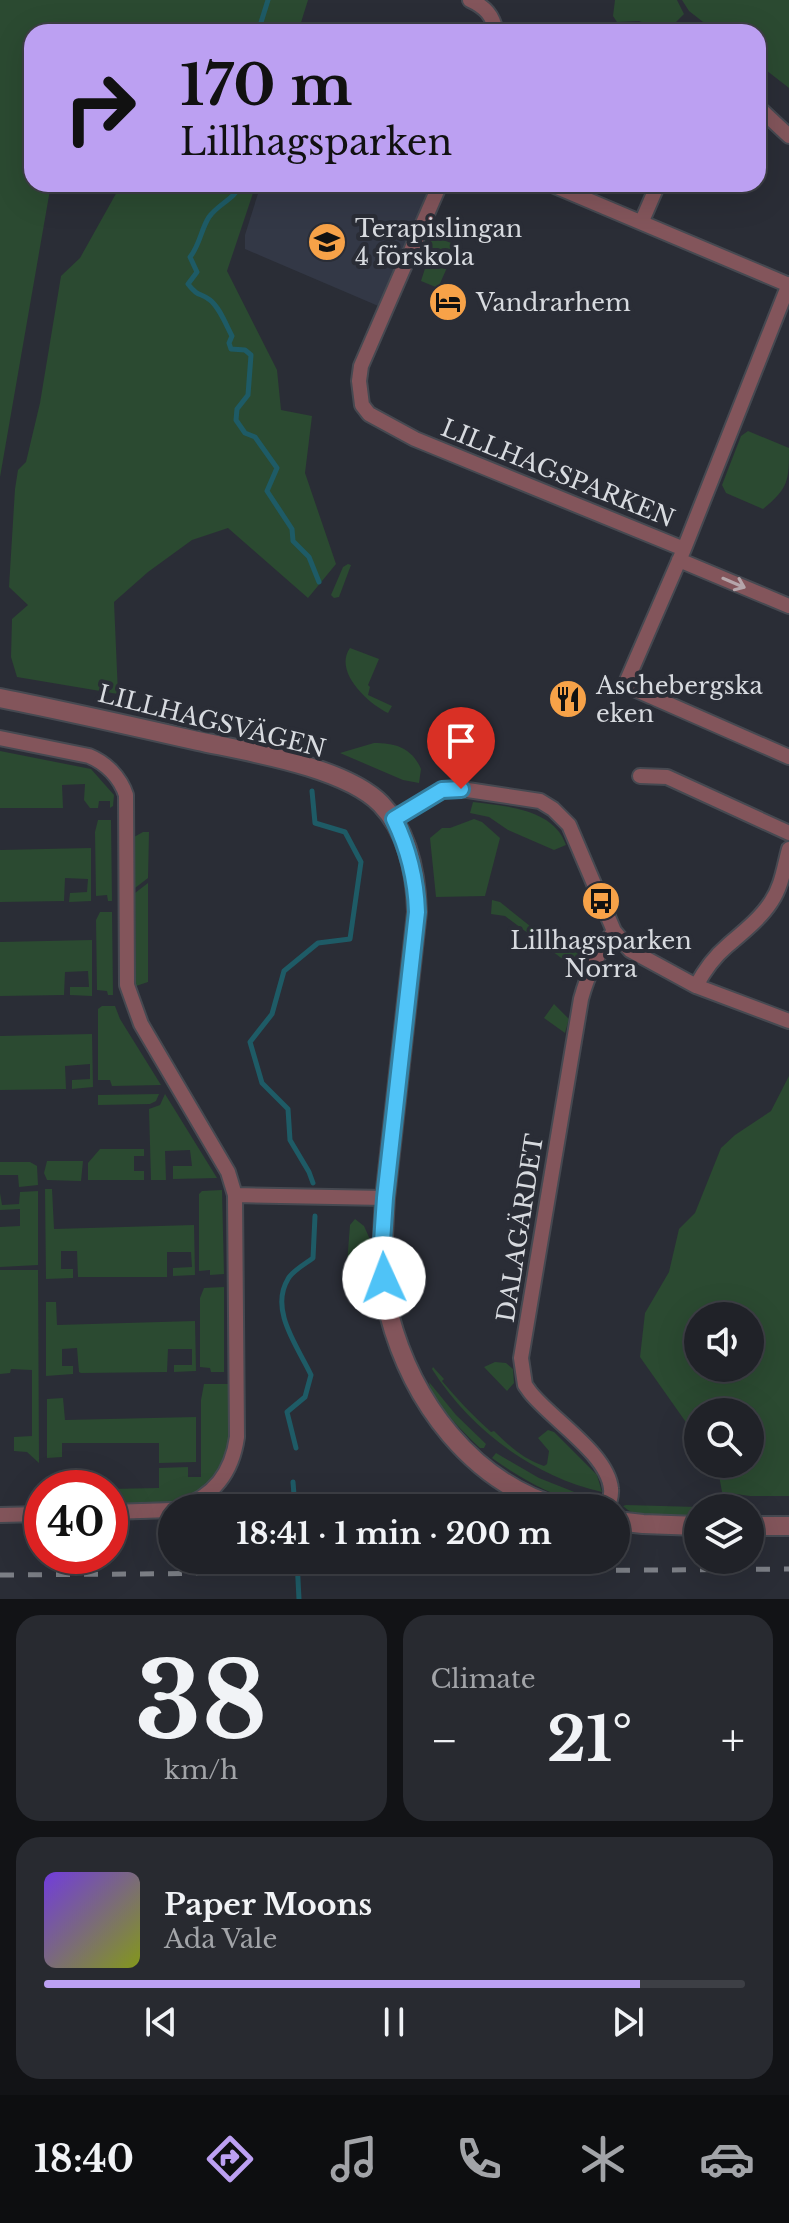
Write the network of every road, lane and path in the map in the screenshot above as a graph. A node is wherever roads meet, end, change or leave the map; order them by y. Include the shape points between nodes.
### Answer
1 (470, 0) edge
2 (494, 24) edge
3 (766, 114) edge
4 (789, 136) edge
5 (437, 192) edge
6 (570, 192) edge
7 (655, 192) edge
8 (642, 221) junction
9 (789, 284) edge
10 (681, 554) junction
11 (789, 606) edge
12 (0, 698) edge
13 (0, 738) edge
14 (789, 757) edge
15 (640, 776) dead end
16 (394, 819) junction
17 (789, 833) edge
18 (789, 849) edge
19 (614, 931) junction
20 (696, 986) junction
21 (789, 1021) edge
22 (235, 1195) junction
23 (385, 1198) junction
24 (207, 1494) edge
25 (528, 1494) edge
26 (610, 1494) edge
27 (158, 1510) edge
28 (128, 1511) edge
29 (24, 1514) edge
30 (0, 1515) edge
31 (630, 1522) edge
32 (684, 1525) edge
33 (764, 1526) edge
34 (789, 1526) edge

1 - 2 street via 485,6
3 - 4 street
5 - 10 street, LILLHAGSPARKEN via 361,366 362,405 415,439
6 - 8 street
7 - 8 street
8 - 9 street
9 - 10 street
10 -> 11 street, LILLHAGSPARKEN
10 - 14 street via 625,685
12 - 16 street, LILLHAGSVÄGEN via 320,771 368,794
13 - 22 street via 100,760 123,784 127,985 132,1004 228,1172
15 - 17 street via 667,777
16 - 19 street via 442,790 540,801 569,825
16 - 23 street, LILLHAGSVÄGEN via 416,883 417,912
18 - 20 street via 770,904
19 - 20 street via 641,958
19 - 26 street, DALAGÄRDET via 600,950 581,999 521,1358 525,1385 593,1454 606,1473
20 - 21 street
22 - 23 street
22 - 24 street via 237,1437 235,1454
23 - 25 street, LILLHAGSVÄGEN via 382,1242 388,1313 420,1393 465,1453
27 - 28 street
29 - 30 street
31 - 32 street
33 - 34 street

